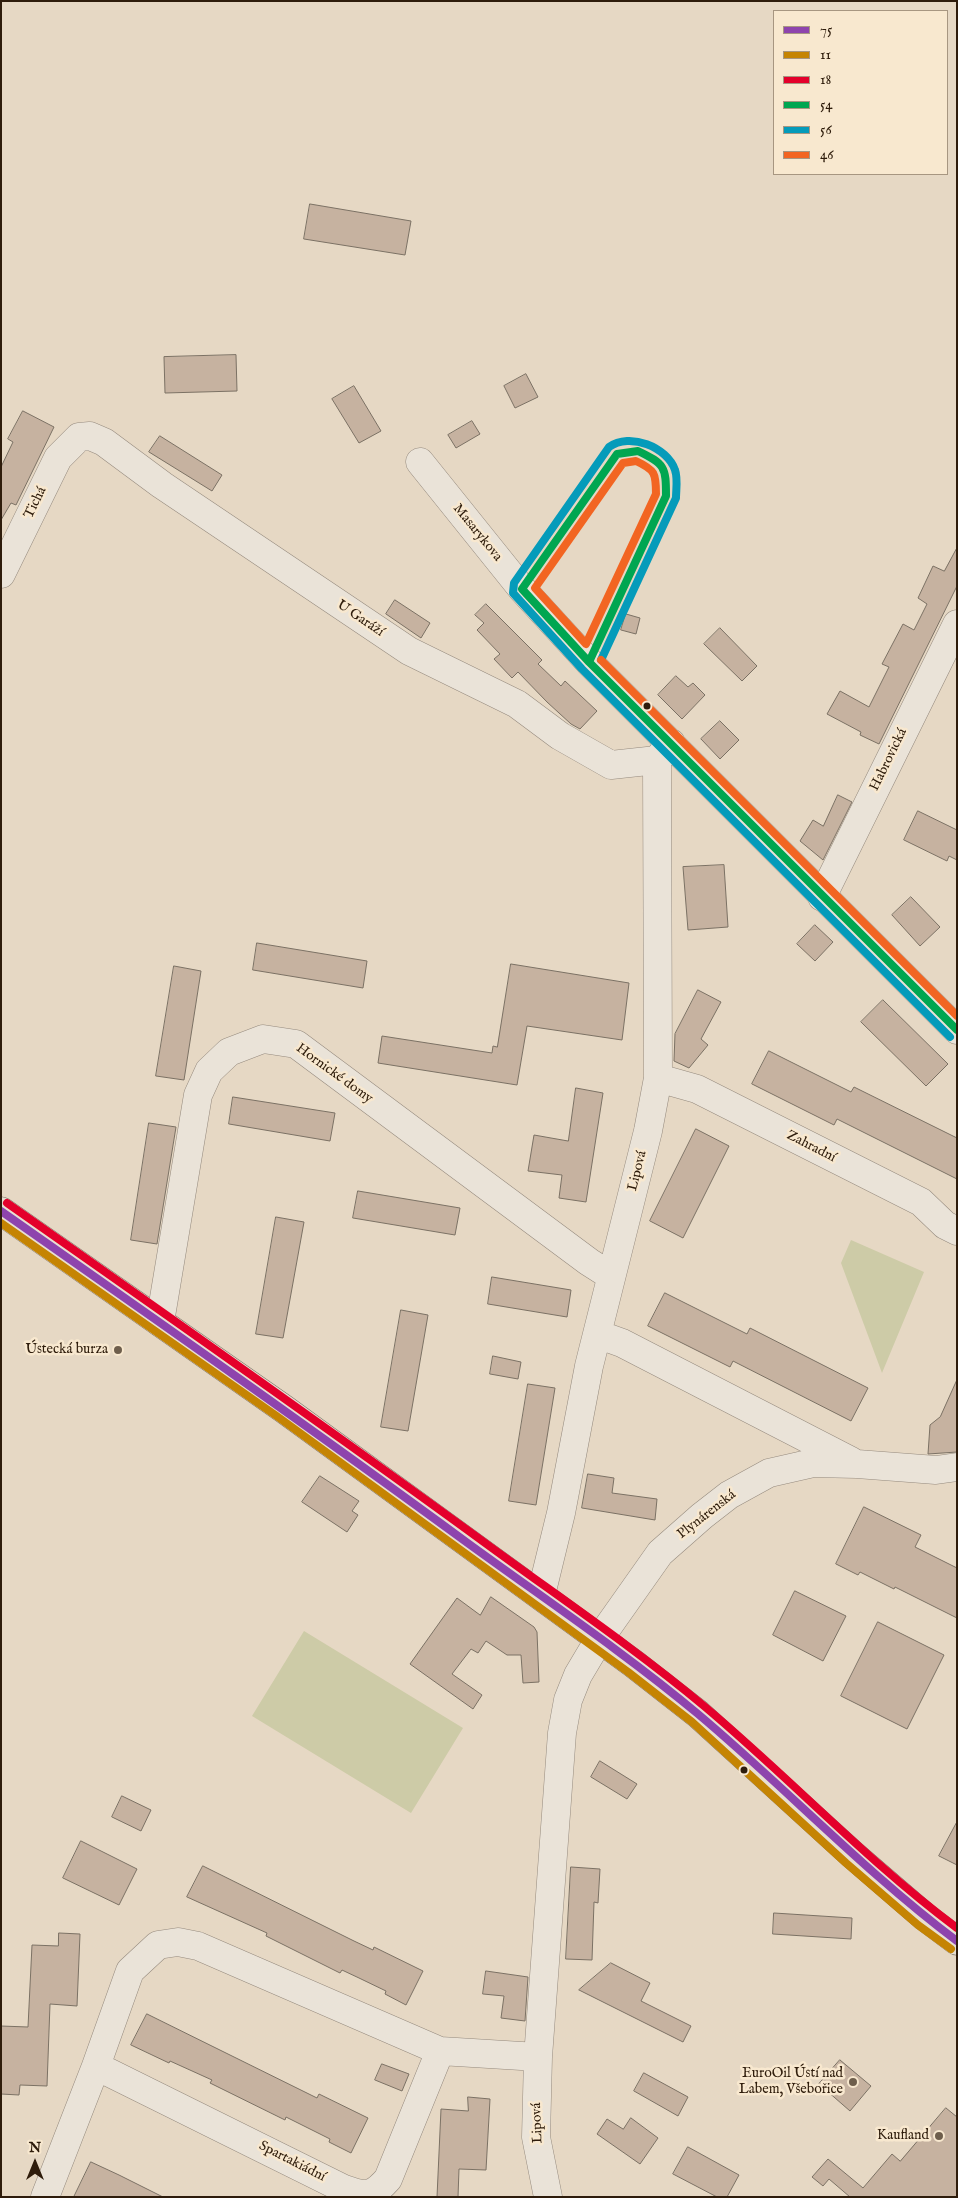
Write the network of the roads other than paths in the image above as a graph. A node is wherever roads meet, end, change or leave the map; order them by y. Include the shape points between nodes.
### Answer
1 (79, 437) joint
2 (420, 462) dead end
3 (1, 574) edge
4 (957, 624) edge
5 (664, 752) junction
6 (822, 897) junction
7 (957, 1030) edge
8 (658, 1078) junction
9 (1, 1211) edge
10 (957, 1231) edge
11 (611, 1276) junction
12 (160, 1322) junction
13 (596, 1334) junction
14 (857, 1464) junction
15 (957, 1467) edge
16 (541, 1595) junction
17 (600, 1638) junction
18 (957, 1941) edge
19 (440, 2051) junction
20 (538, 2057) junction
21 (96, 2066) junction
22 (45, 2197) edge
23 (548, 2197) edge

1 - 3 street, Tichá via 58,458
1 - 5 street, U Garáží via 90,436 104,442 409,651 517,704 560,736 611,765
2 - 5 street, Masarykova via 522,589 589,662
4 - 6 street, Habrovická
5 - 6 street, Masarykova
5 - 8 street, Lipová
6 - 7 street, Masarykova
8 - 10 street, Zahradní via 697,1089 921,1202 945,1225
8 - 11 street, Lipová via 648,1131
9 - 12 main road
11 - 12 street, Hornické domy via 296,1044 263,1039 229,1052 209,1071 198,1095
11 - 13 street, Lipová
12 - 16 main road
13 - 14 street, Plynárenská via 622,1344
13 - 16 street, Lipová
14 - 15 street, Plynárenská via 936,1470
14 - 17 street, Plynárenská via 813,1463 769,1473 729,1495 660,1553
16 - 17 main road
17 - 18 main road via 698,1714 853,1856
17 - 20 street, Lipová via 578,1675 568,1700 562,1733
19 - 20 street
19 - 21 street via 198,1946 178,1942 158,1945 130,1971
19 - 21 street, Spartakiádní via 388,2179 368,2195 344,2189
20 - 23 street, Lipová via 536,2137
21 - 22 street

